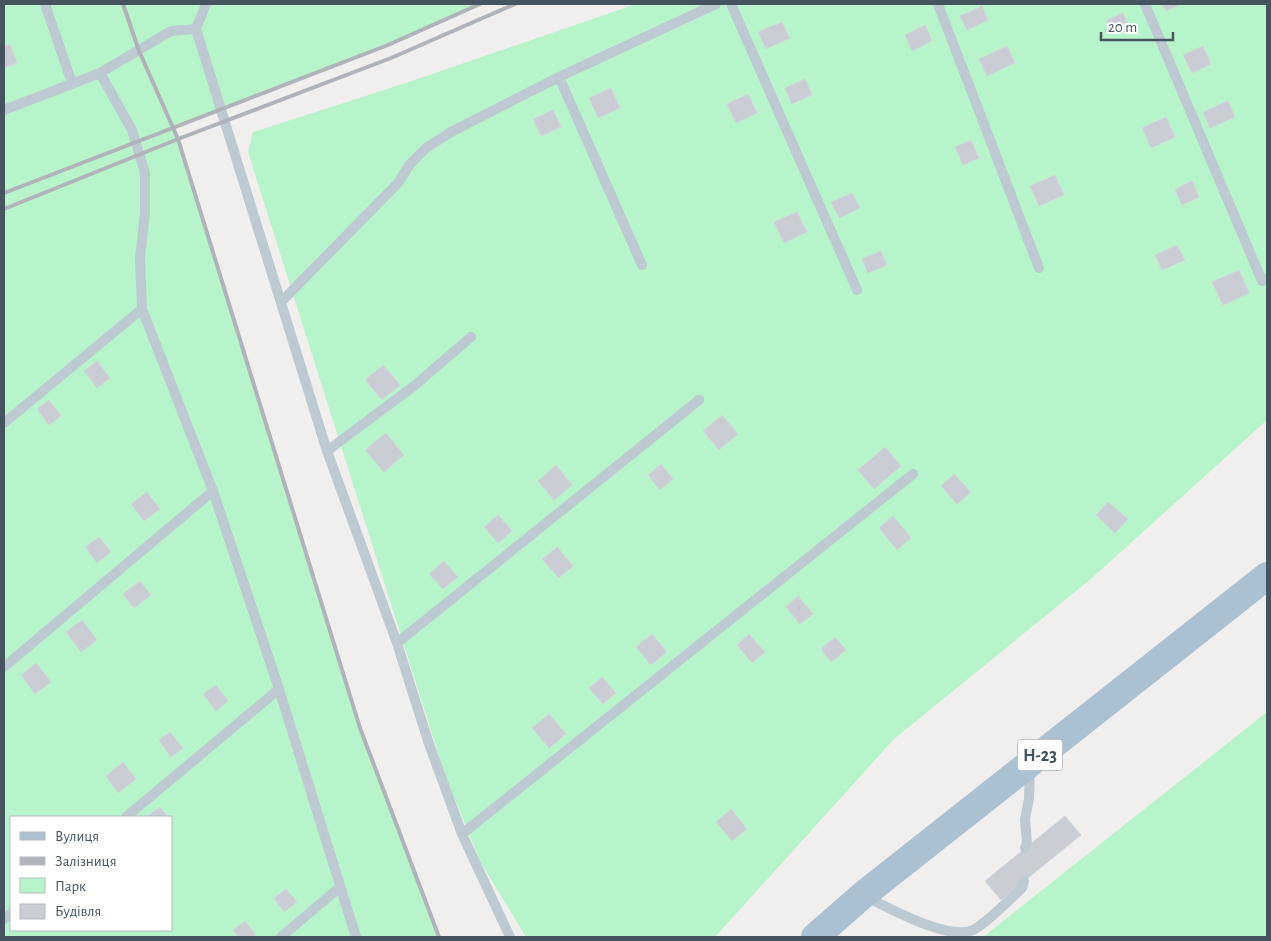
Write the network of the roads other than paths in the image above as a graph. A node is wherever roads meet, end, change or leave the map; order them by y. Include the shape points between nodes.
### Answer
1 (45, 4) edge
2 (206, 4) edge
3 (716, 4) edge
4 (731, 4) edge
5 (938, 4) edge
6 (1145, 4) edge
7 (196, 29) junction
8 (100, 73) junction
9 (558, 77) junction
10 (72, 83) junction
11 (4, 110) edge
12 (642, 265) dead end
13 (1039, 268) dead end
14 (1267, 279) edge
15 (858, 290) dead end
16 (281, 302) junction
17 (142, 309) junction
18 (472, 337) dead end
19 (699, 400) dead end
20 (4, 423) edge
21 (327, 451) junction
22 (913, 474) dead end
23 (214, 491) junction
24 (1267, 576) edge
25 (397, 643) junction
26 (4, 667) edge
27 (279, 689) junction
28 (1030, 762) junction
29 (127, 816) edge
30 (462, 834) junction
31 (1025, 848) dead end
32 (1024, 881) dead end
33 (340, 887) junction
34 (863, 895) junction
35 (281, 937) edge
36 (356, 937) edge
37 (510, 937) edge
38 (815, 937) edge

1 - 10 lane
2 - 7 lane
3 - 9 lane
4 - 15 lane
5 - 13 lane
6 - 14 lane via 1262,281
7 - 8 lane via 171,31
7 - 16 lane
8 - 10 lane
8 - 17 lane via 132,130 145,173 140,258
9 - 12 lane
9 - 16 lane via 426,148 398,183
10 - 11 lane
16 - 21 lane
17 - 20 lane
17 - 23 lane
18 - 21 lane via 414,386
19 - 25 lane
21 - 25 lane
22 - 30 lane
23 - 26 lane
23 - 27 lane
24 - 28 main road, Н-23
25 - 30 lane
27 - 29 lane
27 - 33 lane
28 - 31 lane
28 - 34 main road, Н-23
30 - 37 lane
32 - 34 lane via 1022,888 975,930 965,934 919,923
33 - 35 lane
33 - 36 lane
34 - 38 main road, Н-23

